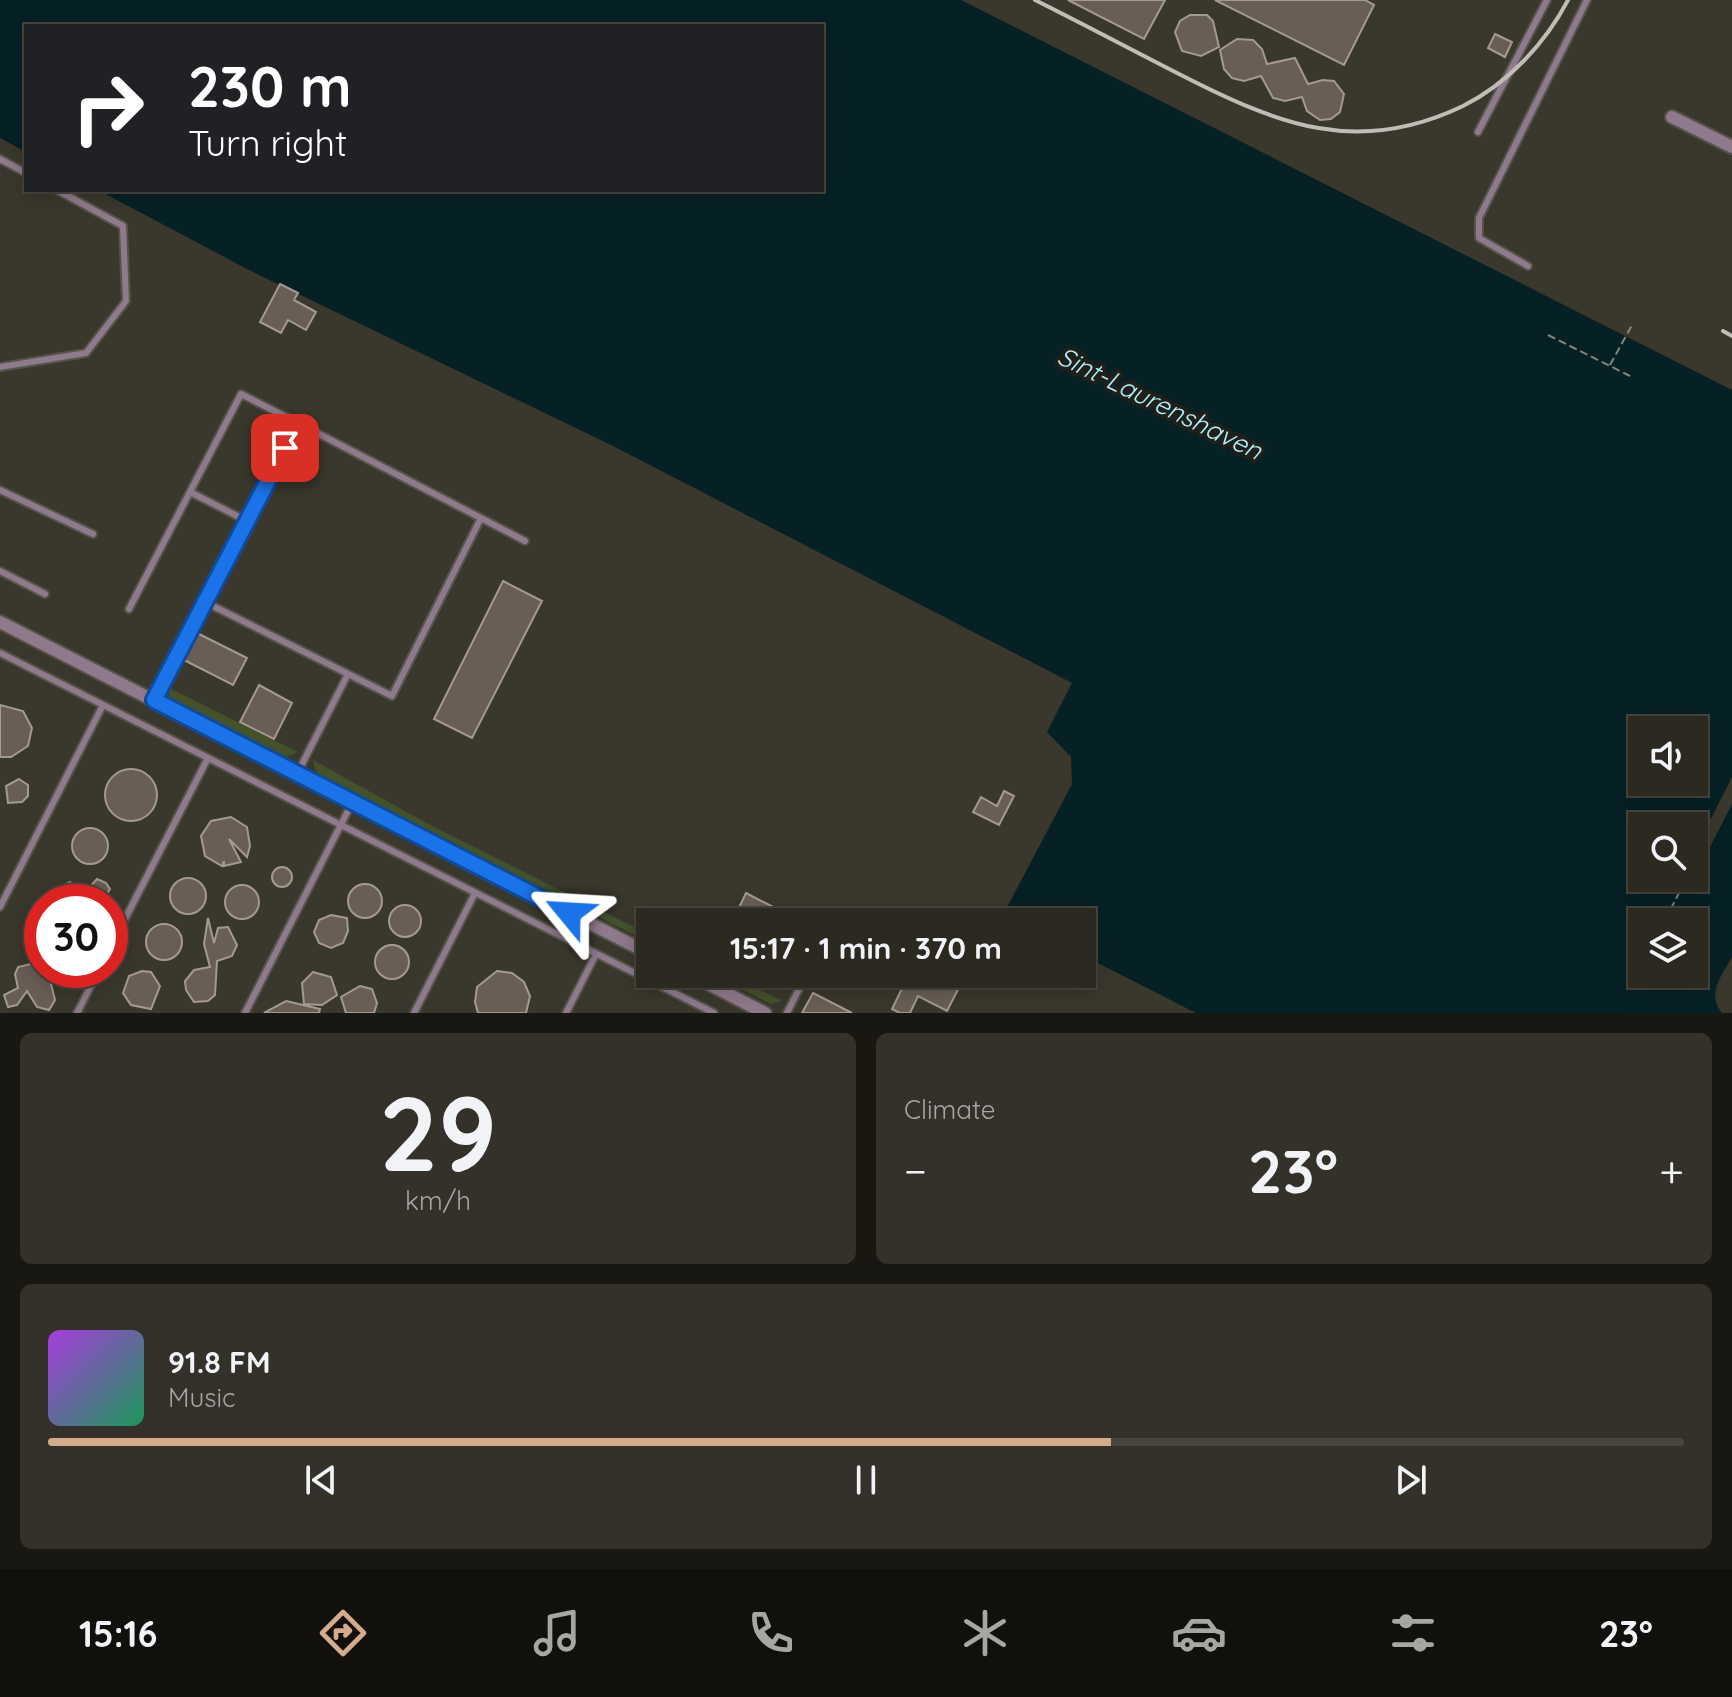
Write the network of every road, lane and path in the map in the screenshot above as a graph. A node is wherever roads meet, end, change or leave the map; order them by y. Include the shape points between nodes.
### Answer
1 (1547, 0) edge
2 (1587, 0) edge
3 (1672, 117) dead end
4 (1478, 132) dead end
5 (1732, 147) edge
6 (0, 159) edge
7 (24, 172) edge
8 (61, 192) edge
9 (1528, 266) dead end
10 (1632, 325) dead end
11 (1548, 335) dead end
12 (1, 362) edge
13 (1610, 365) junction
14 (1630, 376) dead end
15 (298, 423) junction
16 (0, 490) edge
17 (190, 492) junction
18 (481, 518) junction
19 (247, 521) junction
20 (93, 534) dead end
21 (525, 541) dead end
22 (0, 571) edge
23 (45, 594) dead end
24 (205, 602) junction
25 (129, 609) dead end
26 (0, 622) edge
27 (0, 653) edge
28 (348, 674) junction
29 (154, 700) junction
30 (103, 705) junction
31 (208, 758) junction
32 (297, 774) junction
33 (352, 803) junction
34 (340, 825) junction
35 (475, 893) junction
36 (0, 907) edge
37 (128, 913) edge
38 (636, 947) edge
39 (596, 954) junction
40 (90, 988) edge
41 (716, 988) edge
42 (800, 988) edge
43 (77, 1013) edge
44 (245, 1013) edge
45 (414, 1013) edge
46 (566, 1013) edge
47 (714, 1013) edge
48 (765, 1013) edge
49 (787, 1013) edge

1 - 4 lane
2 - 9 lane via 1479,218 1479,238
3 - 5 street
6 - 7 lane
8 - 12 lane via 123,226 126,301 86,353
10 - 13 path
11 - 13 path
13 - 14 path
15 - 17 lane via 241,394
15 - 18 lane
15 - 19 lane
16 - 20 lane
17 - 19 lane
17 - 25 lane
18 - 21 lane
18 - 28 lane via 392,696
19 - 24 lane
22 - 23 lane
24 - 28 lane
24 - 29 lane
26 - 29 street
27 - 30 lane
28 - 32 lane
29 - 32 street
30 - 31 lane
30 - 36 lane
31 - 34 lane
31 - 37 lane
32 - 33 street
33 - 34 lane
33 - 38 street
34 - 35 lane
34 - 44 lane
35 - 39 lane
35 - 45 lane
39 - 46 lane
39 - 47 lane
40 - 43 lane
41 - 48 street
42 - 49 lane

